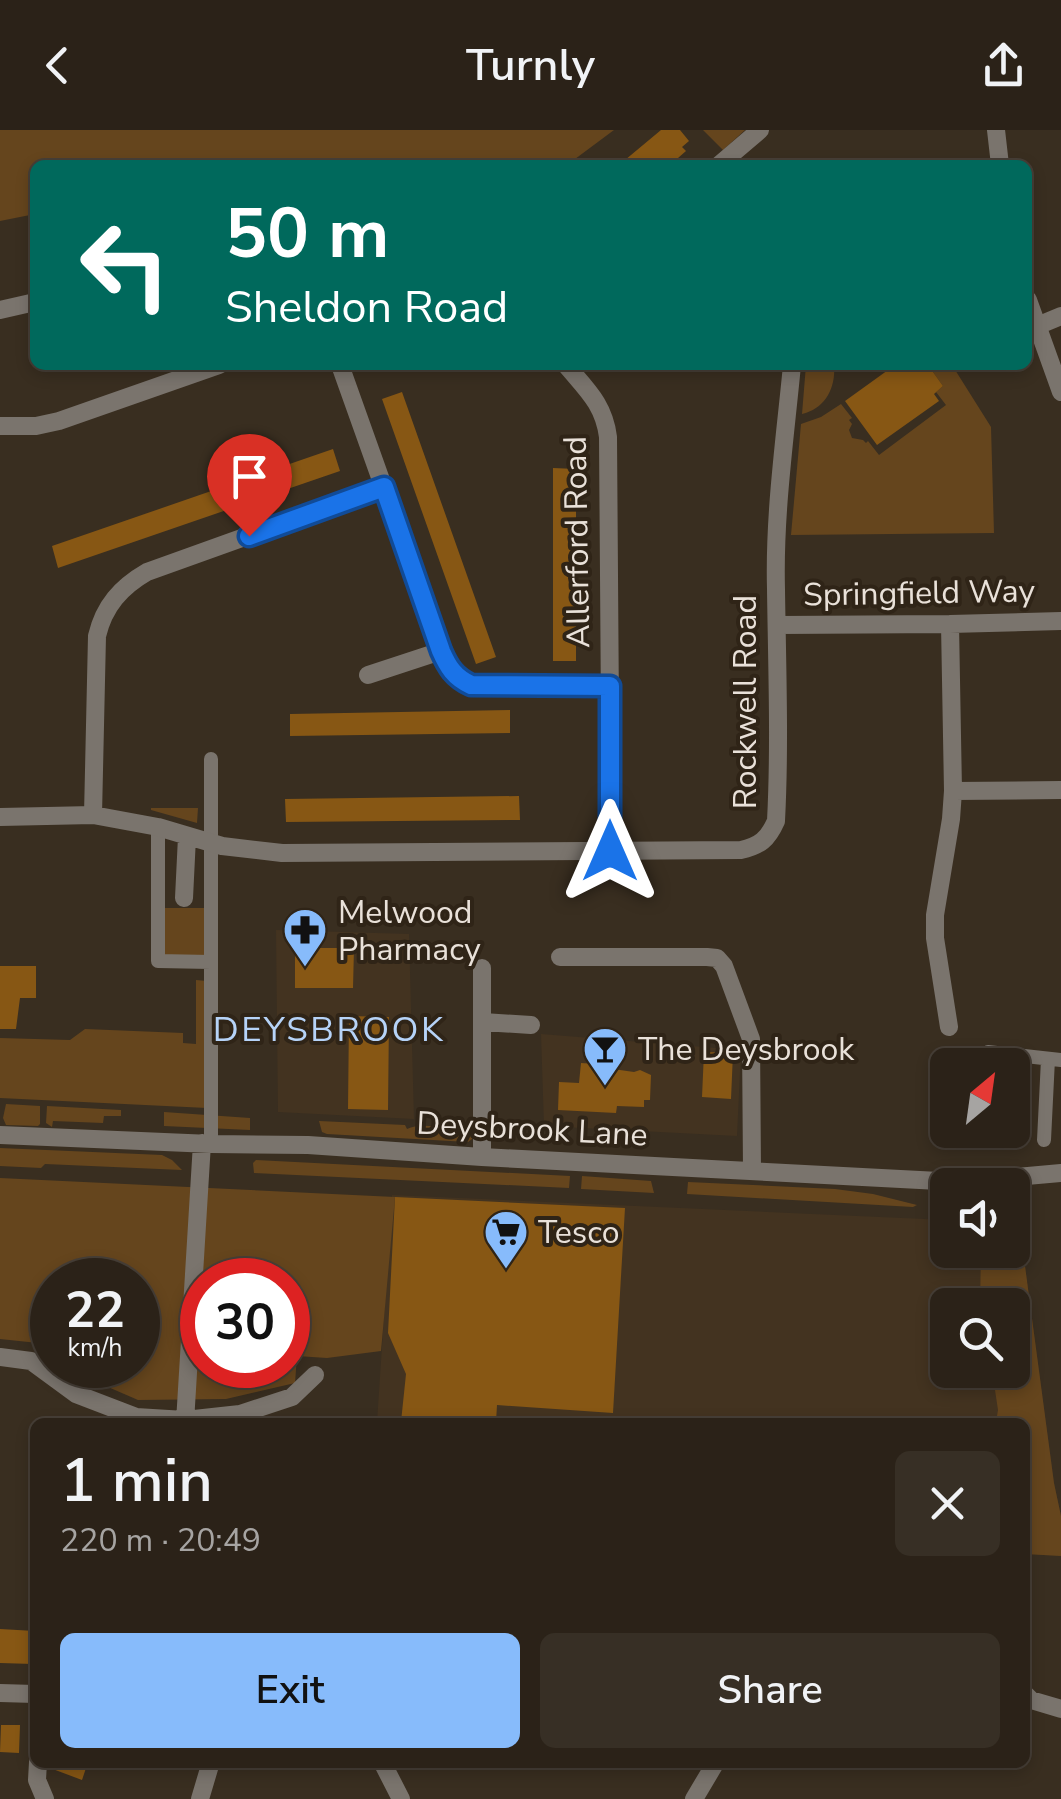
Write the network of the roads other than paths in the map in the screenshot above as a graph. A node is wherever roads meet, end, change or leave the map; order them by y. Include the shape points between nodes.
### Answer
1 (760, 130) edge
2 (996, 130) edge
3 (725, 160) edge
4 (999, 160) edge
5 (30, 303) edge
6 (0, 310) edge
7 (1032, 312) edge
8 (1061, 316) edge
9 (1037, 326) junction
10 (205, 370) edge
11 (342, 370) edge
12 (570, 370) edge
13 (792, 370) edge
14 (1061, 392) edge
15 (0, 426) edge
16 (384, 487) junction
17 (1061, 621) edge
18 (950, 624) junction
19 (778, 625) junction
20 (441, 651) junction
21 (368, 674) dead end
22 (610, 686) junction
23 (211, 759) dead end
24 (1061, 790) edge
25 (954, 791) junction
26 (94, 815) junction
27 (0, 817) edge
28 (158, 828) junction
29 (187, 837) junction
30 (211, 843) junction
31 (610, 851) junction
32 (184, 898) dead end
33 (560, 958) dead end
34 (211, 962) junction
35 (482, 968) dead end
36 (482, 1022) junction
37 (531, 1025) dead end
38 (949, 1027) dead end
39 (1054, 1059) edge
40 (0, 1135) edge
41 (1044, 1140) dead end
42 (206, 1143) junction
43 (482, 1157) junction
44 (752, 1170) junction
45 (1061, 1172) edge
46 (0, 1357) edge
47 (316, 1375) dead end
48 (148, 1418) edge
49 (185, 1418) edge
50 (209, 1418) edge
51 (0, 1693) edge
52 (30, 1694) edge
53 (1030, 1700) edge
54 (1061, 1709) edge
55 (38, 1768) edge
56 (208, 1768) edge
57 (385, 1768) edge
58 (712, 1768) edge
59 (45, 1799) edge
60 (200, 1799) edge
61 (401, 1799) edge
62 (694, 1799) edge

1 - 3 street
2 - 4 street
5 - 6 street
7 - 9 street
8 - 9 street
9 - 14 street
10 - 15 street via 59,421
11 - 16 street
12 - 22 street, Allerford Road via 606,423
13 - 19 street, Rockwell Road via 778,508
16 - 20 street
16 - 26 street via 148,572 120,592 97,636
17 - 18 street, Springfield Way
18 - 19 street, Springfield Way
18 - 25 street
19 - 31 street, Rockwell Road via 776,820 764,842 740,850
20 - 21 street
20 - 22 street via 448,668 471,685
22 - 31 street, Allerford Road
23 - 30 street
24 - 25 street
25 - 38 street via 935,915
26 - 27 street, Rockwell Road
26 - 28 street, Rockwell Road
28 - 29 street, Rockwell Road
28 - 34 street via 158,962
29 - 30 street, Rockwell Road
29 - 32 street
30 - 31 street, Rockwell Road via 282,853
30 - 34 street
33 - 44 street via 717,958 751,1039
34 - 42 street
35 - 36 street
36 - 37 street
36 - 43 street
39 - 41 street
40 - 42 street, Deysbrook Lane
42 - 43 street, Deysbrook Lane
42 - 49 street
43 - 44 street, Deysbrook Lane
44 - 45 street, Deysbrook Lane via 958,1182
46 - 48 street via 31,1361 76,1394
47 - 50 street via 292,1397
51 - 52 street
53 - 54 street
55 - 59 street
56 - 60 street
57 - 61 street
58 - 62 street

